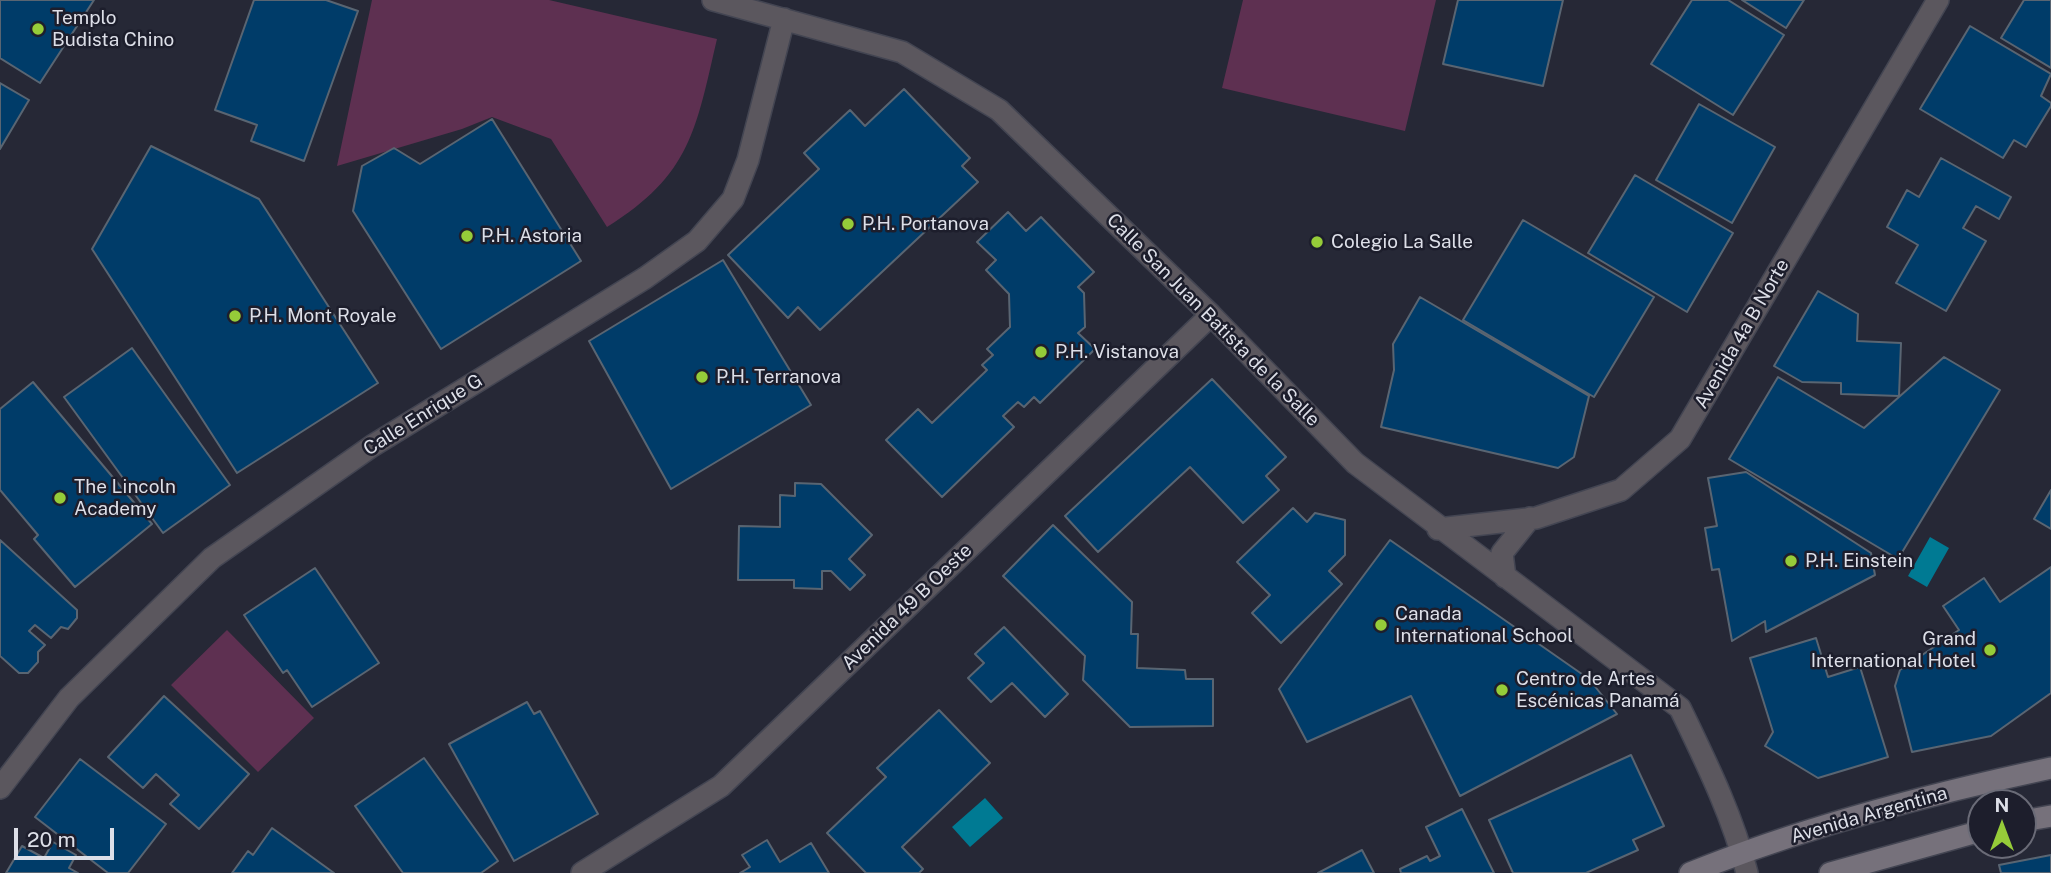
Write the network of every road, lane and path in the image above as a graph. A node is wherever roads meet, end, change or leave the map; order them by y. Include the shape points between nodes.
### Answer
1 (713, 0) edge
2 (1938, 0) edge
3 (784, 19) junction
4 (1211, 315) junction
5 (1530, 518) junction
6 (1438, 529) junction
7 (1505, 577) junction
8 (2051, 768) edge
9 (0, 788) edge
10 (1967, 835) edge
11 (1742, 852) junction
12 (582, 873) edge
13 (1690, 873) edge
14 (1747, 873) edge
15 (1830, 873) edge

1 - 3 street, Calle San Juan Batista de la Salle
2 - 5 street, Avenida 4a B Norte via 1680,439 1621,490
3 - 4 street, Calle San Juan Batista de la Salle via 902,52 999,110
3 - 9 street, Calle Enrique G via 748,160 733,200 697,241 645,278 372,446 212,558 69,698
4 - 6 street, Calle San Juan Batista de la Salle via 1355,463
4 - 12 street, Avenida 49 B Oeste via 720,786
5 - 6 street, Avenida 4a B Norte
5 - 7 street via 1502,553
6 - 7 street, Calle San Juan Batista de la Salle
7 - 11 street, Calle San Juan Batista de la Salle via 1680,708
8 - 11 street, Avenida Argentina via 1926,796
10 - 15 street
11 - 13 street, Avenida Argentina
11 - 14 street

